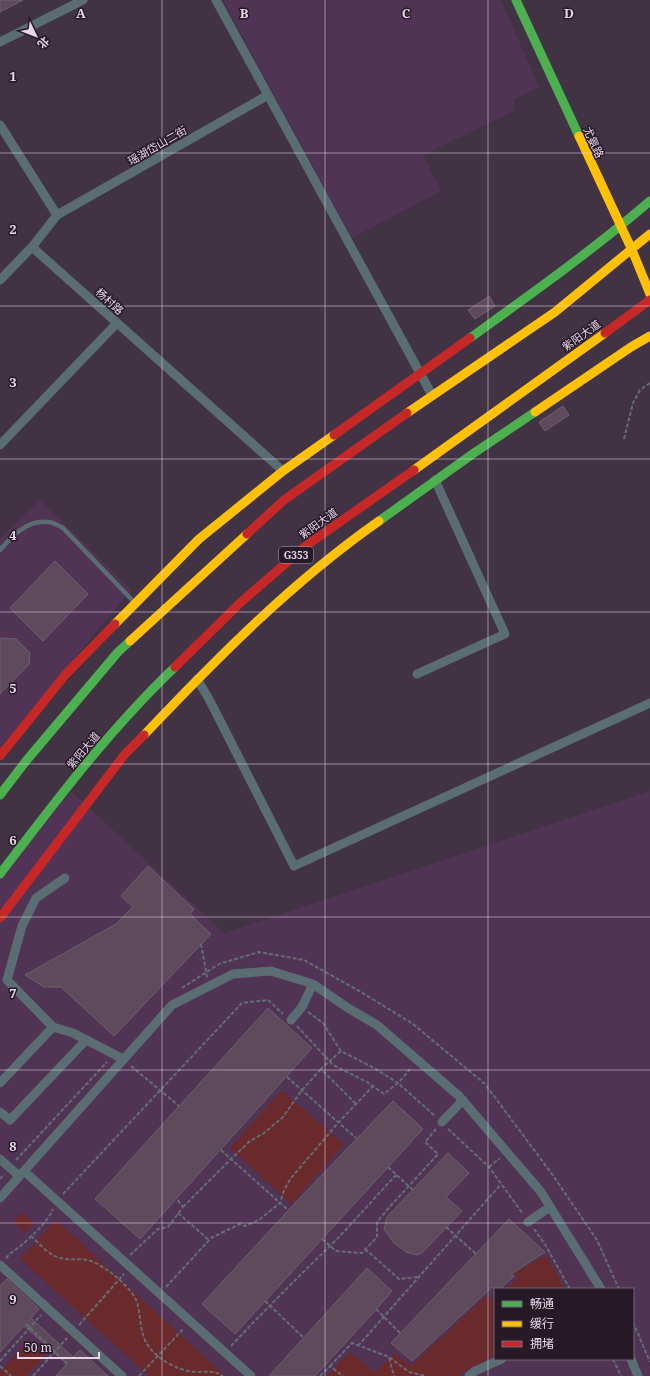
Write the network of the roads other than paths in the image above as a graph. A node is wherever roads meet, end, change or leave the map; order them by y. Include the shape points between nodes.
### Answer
1 (83, 0) edge
2 (216, 0) edge
3 (516, 0) edge
4 (0, 42) edge
5 (268, 95) junction
6 (0, 125) edge
7 (650, 201) edge
8 (57, 215) junction
9 (620, 227) junction
10 (650, 234) edge
11 (32, 247) junction
12 (632, 250) junction
13 (0, 280) edge
14 (650, 294) edge
15 (650, 300) edge
16 (117, 323) junction
17 (650, 336) edge
18 (420, 373) junction
19 (432, 394) junction
20 (0, 445) edge
21 (283, 471) junction
22 (435, 480) junction
23 (0, 550) edge
24 (135, 604) junction
25 (417, 674) dead end
26 (197, 679) junction
27 (650, 703) edge
28 (0, 756) edge
29 (0, 795) edge
30 (0, 874) edge
31 (65, 878) dead end
32 (0, 918) edge
33 (313, 984) junction
34 (291, 1020) road end
35 (53, 1027) junction
36 (86, 1040) junction
37 (123, 1060) junction
38 (0, 1083) edge
39 (463, 1100) junction
40 (0, 1112) edge
41 (442, 1122) road end
42 (0, 1158) edge
43 (22, 1174) junction
44 (0, 1198) edge
45 (550, 1207) junction
46 (528, 1222) road end
47 (2, 1262) edge
48 (600, 1288) edge
49 (500, 1360) edge
50 (631, 1360) edge
51 (119, 1375) edge
52 (251, 1376) edge
53 (469, 1376) edge
54 (638, 1376) edge

1 - 4 street
2 - 5 street
3 - 9 main road, 尤氨路
5 - 8 street, 瑶湖岱山二街
5 - 18 street
6 - 8 street
7 - 9 main road
8 - 11 street
9 - 12 main road, 尤氨路
9 - 18 main road via 555,277
10 - 12 main road
11 - 13 street
11 - 16 street, 杨村路
12 - 14 main road, 尤氨路
12 - 19 main road via 555,312
15 - 30 main road, 紫阳大道 / G353 via 307,545 241,602 165,676 104,741
16 - 20 street
16 - 21 street, 杨村路
17 - 22 main road
18 - 19 street
18 - 21 main road
19 - 29 main road via 284,500 118,652
21 - 24 main road via 199,539
22 - 25 street via 505,634
22 - 26 main road via 303,578
23 - 24 lane via 23,528 50,521 63,528
24 - 28 main road via 66,674
26 - 27 street via 294,866
26 - 32 main road via 125,754
31 - 35 street via 36,898 22,926 7,980
33 - 34 street via 302,1007
33 - 37 street via 271,971 233,974 172,1005
33 - 39 street via 377,1025
35 - 36 street
35 - 38 street
36 - 37 street
36 - 40 street via 10,1120
37 - 43 street
39 - 41 street
39 - 45 street via 541,1192
42 - 43 street
43 - 44 street
43 - 52 street via 57,1201
45 - 46 street
45 - 48 street
47 - 51 street
49 - 53 street
50 - 54 street

